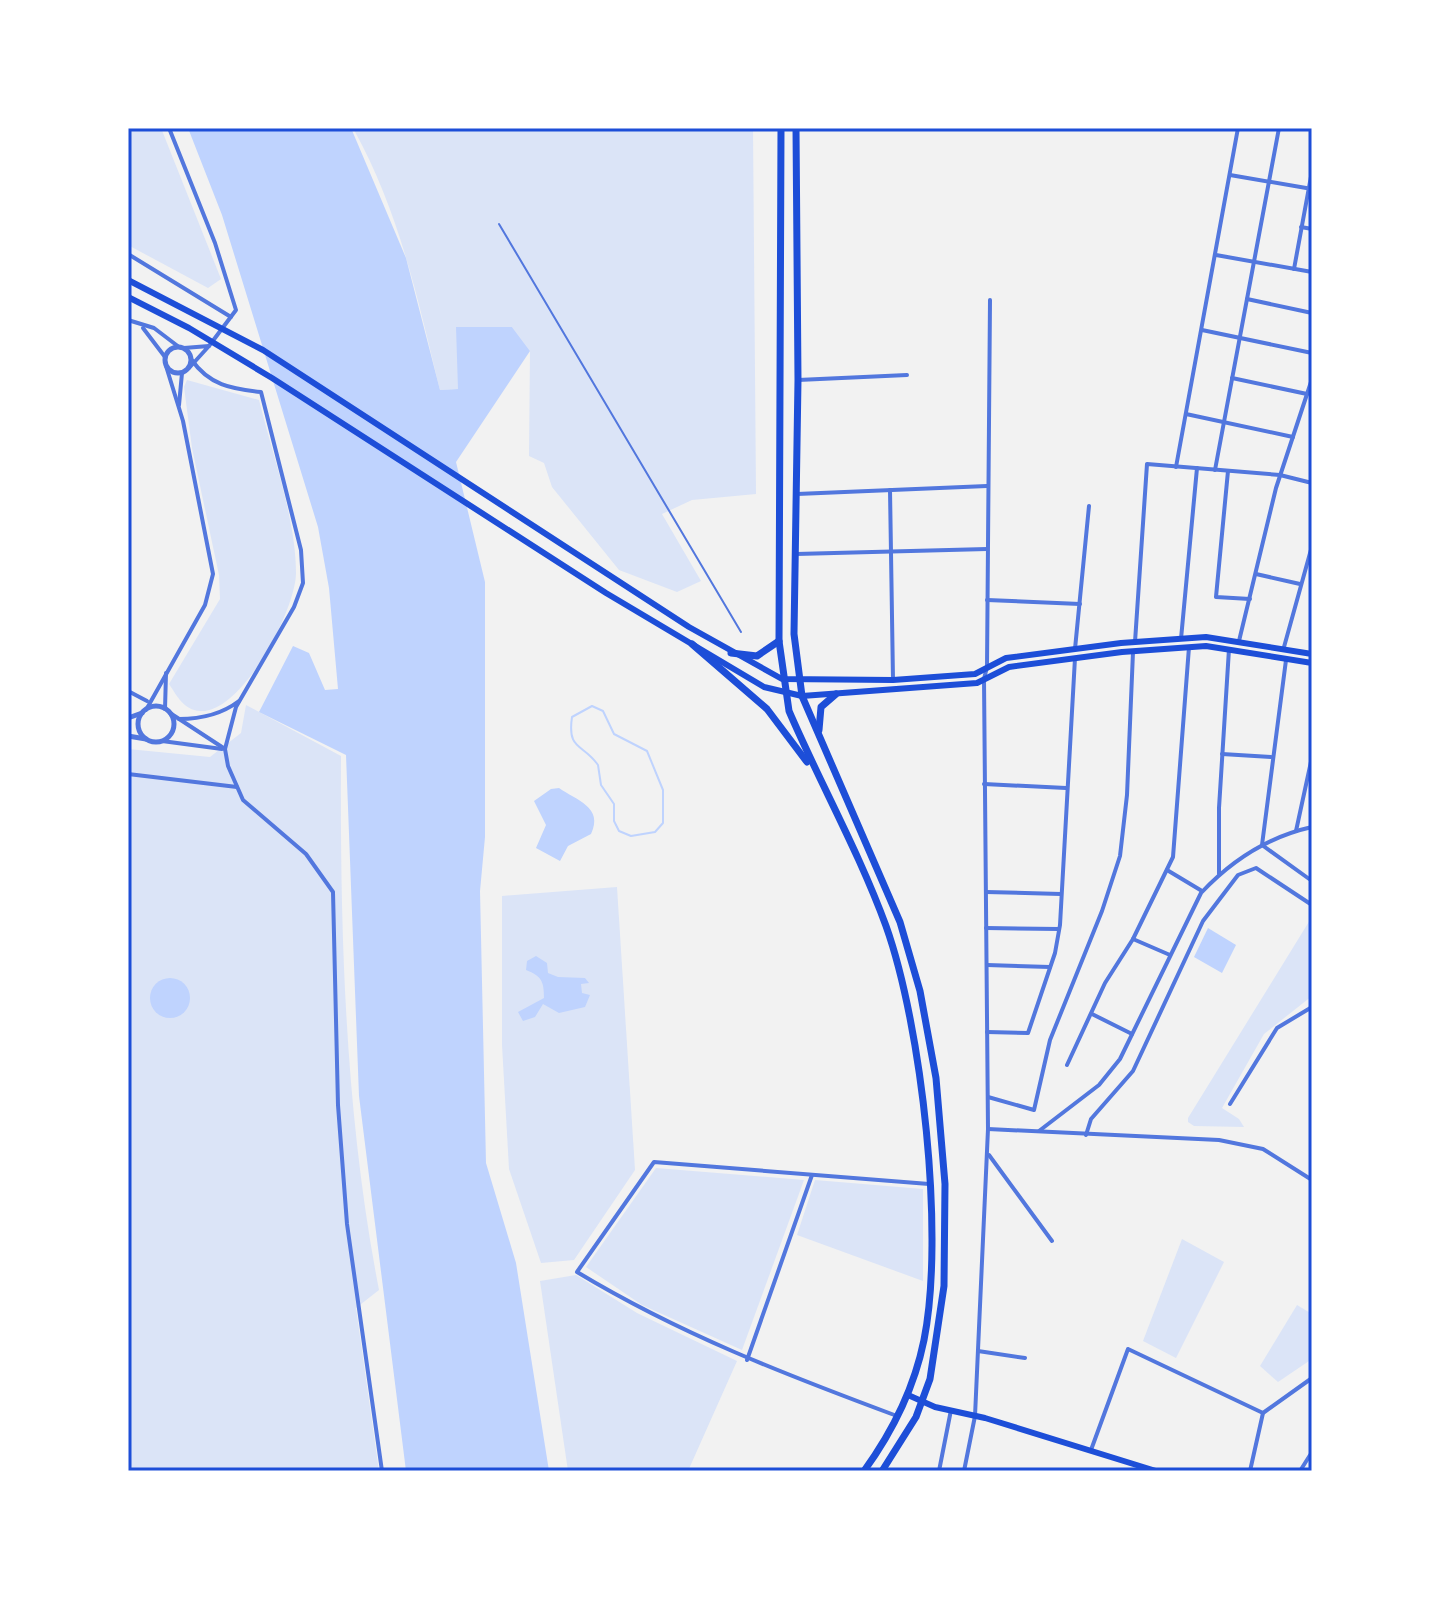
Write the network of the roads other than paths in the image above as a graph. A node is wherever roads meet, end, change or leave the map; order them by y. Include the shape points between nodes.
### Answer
1 (169, 128) edge
2 (781, 128) edge
3 (796, 128) edge
4 (1238, 128) edge
5 (1279, 128) edge
6 (1312, 171) edge
7 (1230, 175) junction
8 (1269, 182) junction
9 (1310, 189) edge
10 (499, 224) dead end
11 (1301, 227) junction
12 (1312, 229) edge
13 (128, 254) edge
14 (1216, 255) junction
15 (1255, 260) junction
16 (1294, 269) junction
17 (1312, 272) edge
18 (128, 280) edge
19 (128, 297) edge
20 (1247, 299) junction
21 (990, 300) dead end
22 (1312, 313) edge
23 (231, 317) junction
24 (128, 320) edge
25 (142, 326) junction
26 (1202, 330) junction
27 (1240, 338) junction
28 (209, 346) junction
29 (182, 348) junction
30 (1312, 353) edge
31 (165, 357) junction
32 (191, 364) junction
33 (166, 366) junction
34 (182, 373) junction
35 (907, 375) dead end
36 (1232, 378) junction
37 (1312, 379) edge
38 (798, 380) junction
39 (1307, 394) junction
40 (179, 408) junction
41 (1186, 414) junction
42 (1224, 421) junction
43 (1293, 437) junction
44 (1176, 467) junction
45 (1197, 468) junction
46 (1215, 470) junction
47 (1228, 471) junction
48 (1280, 475) junction
49 (1312, 483) edge
50 (987, 486) junction
51 (890, 490) junction
52 (795, 494) junction
53 (1089, 506) dead end
54 (1312, 546) edge
55 (987, 549) junction
56 (890, 552) junction
57 (793, 554) junction
58 (1256, 574) junction
59 (1301, 584) junction
60 (1250, 599) junction
61 (987, 600) junction
62 (1080, 604) junction
63 (741, 632) dead end
64 (1181, 639) junction
65 (779, 641) junction
66 (1239, 641) junction
67 (1135, 642) junction
68 (692, 644) junction
69 (1189, 647) junction
70 (1284, 647) junction
71 (1075, 649) junction
72 (1229, 649) junction
73 (1133, 651) junction
74 (731, 653) junction
75 (1312, 654) edge
76 (1075, 658) junction
77 (1286, 658) junction
78 (1312, 663) edge
79 (987, 667) junction
80 (166, 671) junction
81 (782, 679) junction
82 (984, 679) junction
83 (893, 680) junction
84 (801, 682) junction
85 (128, 691) edge
86 (784, 693) junction
87 (836, 694) junction
88 (802, 696) junction
89 (241, 699) junction
90 (148, 702) junction
91 (145, 711) junction
92 (168, 711) junction
93 (128, 718) edge
94 (179, 719) junction
95 (128, 736) edge
96 (819, 736) junction
97 (146, 739) junction
98 (162, 741) junction
99 (225, 749) junction
100 (1222, 754) junction
101 (1271, 757) junction
102 (1312, 757) edge
103 (128, 774) edge
104 (817, 775) junction
105 (984, 784) junction
106 (237, 787) junction
107 (1066, 788) junction
108 (1312, 827) edge
109 (1296, 831) junction
110 (1262, 845) junction
111 (1167, 870) junction
112 (1219, 874) junction
113 (1312, 881) edge
114 (1203, 891) junction
115 (986, 892) junction
116 (1061, 894) junction
117 (1312, 905) edge
118 (986, 928) junction
119 (1059, 929) junction
120 (1133, 939) junction
121 (1170, 955) junction
122 (987, 965) junction
123 (1050, 967) junction
124 (1312, 1007) edge
125 (1092, 1014) junction
126 (987, 1032) junction
127 (1132, 1034) junction
128 (1067, 1065) dead end
129 (988, 1097) junction
130 (1230, 1104) dead end
131 (988, 1129) junction
132 (1039, 1131) junction
133 (1086, 1135) junction
134 (987, 1153) junction
135 (812, 1175) junction
136 (1312, 1180) edge
137 (929, 1184) junction
138 (1052, 1241) dead end
139 (978, 1351) junction
140 (1025, 1358) dead end
141 (747, 1360) junction
142 (1312, 1378) edge
143 (908, 1395) junction
144 (922, 1402) junction
145 (951, 1410) junction
146 (1263, 1413) junction
147 (898, 1416) junction
148 (975, 1416) junction
149 (1091, 1450) junction
150 (1312, 1452) edge
151 (382, 1471) edge
152 (864, 1471) edge
153 (882, 1471) edge
154 (939, 1471) edge
155 (964, 1471) edge
156 (1156, 1471) edge
157 (1250, 1471) edge
158 (1300, 1471) edge

1 - 23 street via 215,243 236,310
2 - 65 main road
3 - 38 main road
4 - 7 street
5 - 8 street
6 - 9 street
7 - 8 street
7 - 14 street
8 - 9 street
8 - 15 street
9 - 11 street
10 - 63 lane
11 - 12 street
11 - 16 street
13 - 23 street
14 - 15 street
14 - 26 street
15 - 16 street
15 - 20 street
16 - 17 street
18 - 74 main road via 263,350
19 - 68 main road via 272,378
20 - 22 street
20 - 27 street
21 - 50 street
23 - 28 street
24 - 25 street
25 - 29 street via 154,328
25 - 31 street
26 - 27 street
26 - 41 street
27 - 30 street
27 - 36 street
28 - 29 street
28 - 32 street
29 - 31 street via 170,349
29 - 32 street
31 - 33 street
32 - 34 street
32 - 89 street via 227,388 261,392 301,550 303,583 294,607
33 - 34 street
33 - 40 street
34 - 40 street
35 - 38 street
36 - 39 street
36 - 42 street
37 - 39 street
38 - 52 main road
39 - 43 street
40 - 80 street via 213,574 205,605
41 - 42 street
41 - 44 street
42 - 43 street
42 - 46 street
43 - 48 street
44 - 45 street
44 - 67 street via 1147,464
45 - 46 street
45 - 64 street
46 - 47 street
47 - 48 street
47 - 60 street via 1216,597
48 - 49 street
48 - 58 street
50 - 51 street
50 - 55 street
51 - 52 street
51 - 56 street
52 - 57 main road
53 - 62 street
54 - 59 street
55 - 56 street
55 - 61 street
56 - 57 street
56 - 83 street
57 - 84 main road
58 - 59 street
58 - 60 street
59 - 70 street
60 - 66 street
61 - 62 street
61 - 79 street
62 - 71 street
64 - 66 main road
64 - 67 main road
65 - 74 main road via 757,656
65 - 81 main road
66 - 70 main road
67 - 71 main road
68 - 86 main road via 764,687
68 - 104 main road via 767,709
69 - 72 main road
69 - 73 main road
69 - 111 street via 1178,817
70 - 75 main road
71 - 79 main road via 1006,658
72 - 77 main road
72 - 100 street
73 - 76 main road
73 - 129 street via 1120,856 1050,1040 1034,1110
74 - 81 main road
76 - 82 main road via 1009,667
76 - 107 street
77 - 78 main road
77 - 101 street
79 - 82 street
79 - 83 main road via 975,674
80 - 90 street
80 - 92 street
81 - 84 main road
81 - 86 main road
82 - 87 main road
82 - 105 street
83 - 84 main road
84 - 88 main road
85 - 90 street
86 - 88 main road
86 - 104 main road
87 - 88 main road
87 - 96 main road via 821,707
88 - 96 main road
89 - 94 street via 197,719
89 - 99 street
90 - 91 street
91 - 92 street
91 - 93 street
91 - 97 street via 139,723
92 - 94 street
92 - 98 street via 174,729
94 - 99 street
95 - 97 street
96 - 144 main road via 900,922 936,1078 945,1184 944,1286 938,1342
97 - 98 street
98 - 99 street
99 - 106 street
100 - 101 street
100 - 112 street
101 - 110 street
102 - 109 street
103 - 106 street
104 - 137 main road via 886,927 912,1036
105 - 107 street
105 - 115 street
106 - 151 street via 261,819 306,854 333,892 347,1224
107 - 116 street
108 - 109 street
109 - 110 street
110 - 112 street
110 - 113 street
111 - 114 street
111 - 120 street
112 - 114 street
114 - 121 street
115 - 116 street
115 - 118 street
116 - 119 street
117 - 133 street via 1256,868 1238,875 1203,921 1133,1071 1091,1119
118 - 119 street
118 - 122 street
119 - 123 street
120 - 121 street
120 - 125 street
121 - 127 street
122 - 123 street
122 - 126 street
123 - 126 street via 1028,1033
124 - 130 street via 1277,1028
125 - 127 street
125 - 128 street
126 - 129 street
127 - 132 street via 1099,1085
129 - 131 street
131 - 132 street
131 - 134 street
132 - 133 street
133 - 136 street via 1219,1140 1263,1149
134 - 138 street
134 - 139 street
135 - 137 street
135 - 141 street
135 - 141 street via 654,1162 577,1272 639,1310
137 - 143 main road via 930,1285 924,1339
139 - 140 street
139 - 148 street
141 - 147 street
142 - 146 street
143 - 144 main road
143 - 147 main road
144 - 145 main road
144 - 153 main road
145 - 148 main road
145 - 154 street
146 - 149 street via 1128,1349
146 - 157 street
147 - 152 main road
148 - 149 main road
148 - 155 street
149 - 156 main road
150 - 158 street

